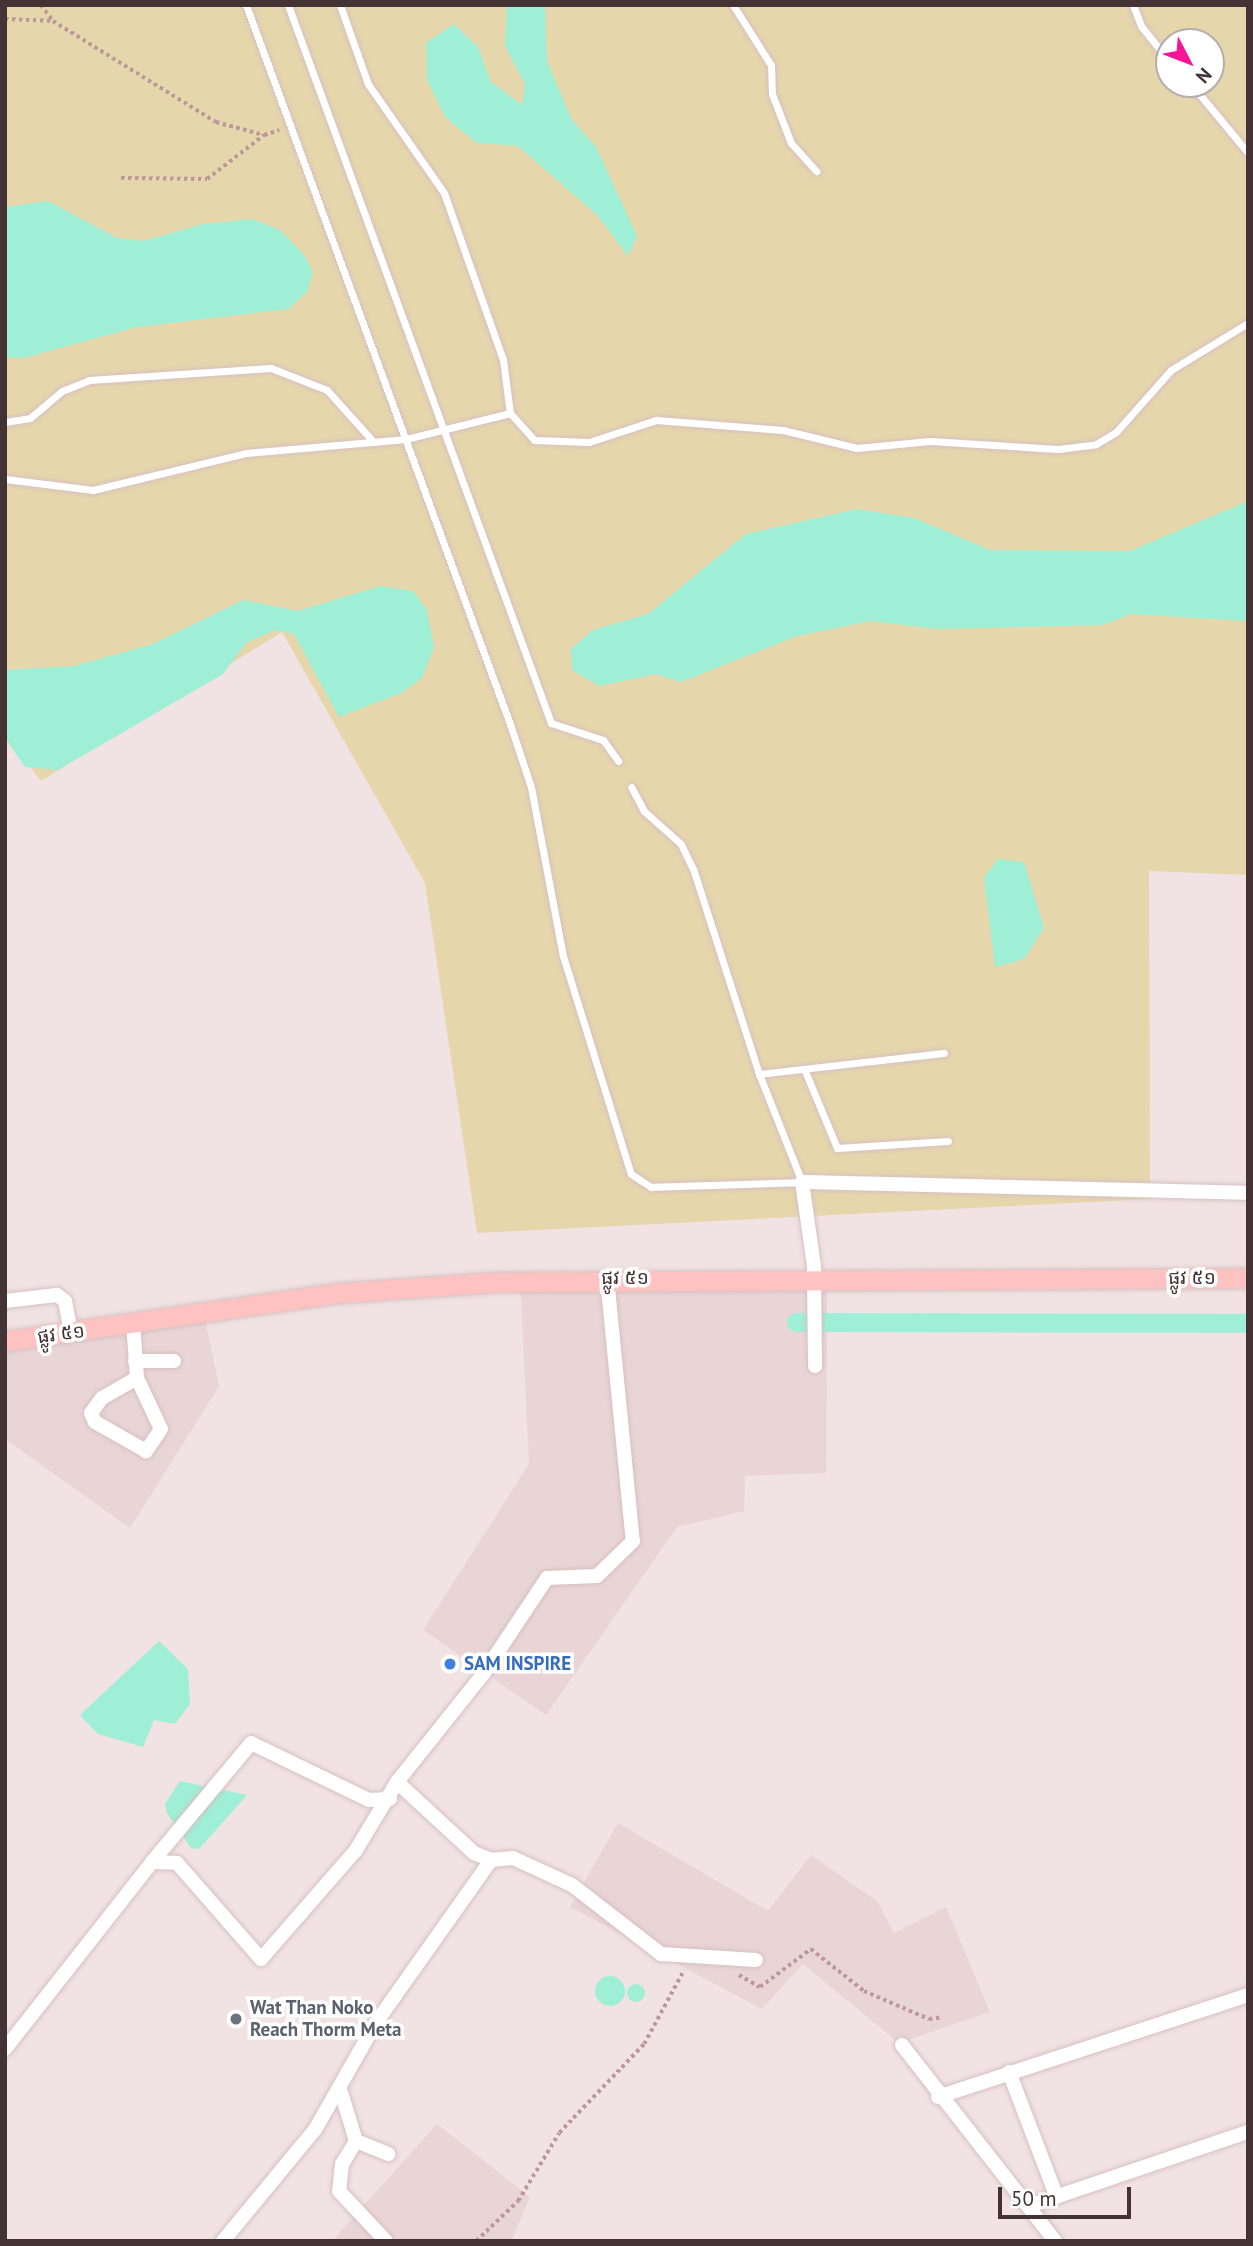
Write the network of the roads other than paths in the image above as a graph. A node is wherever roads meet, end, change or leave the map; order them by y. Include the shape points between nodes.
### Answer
1 (246, 5) edge
2 (288, 5) edge
3 (340, 5) edge
4 (733, 5) edge
5 (1133, 5) edge
6 (1155, 44) edge
7 (1203, 98) edge
8 (1248, 153) edge
9 (816, 171) dead end
10 (1248, 323) edge
11 (509, 413) junction
12 (5, 422) edge
13 (443, 429) junction
14 (371, 439) junction
15 (406, 439) junction
16 (5, 479) edge
17 (618, 761) dead end
18 (631, 787) dead end
19 (944, 1053) dead end
20 (805, 1071) junction
21 (759, 1074) junction
22 (947, 1141) dead end
23 (802, 1182) junction
24 (1248, 1193) edge
25 (814, 1272) junction
26 (607, 1278) junction
27 (1248, 1278) edge
28 (5, 1301) edge
29 (67, 1317) junction
30 (133, 1323) junction
31 (5, 1341) edge
32 (135, 1361) junction
33 (174, 1361) dead end
34 (815, 1366) dead end
35 (137, 1378) junction
36 (397, 1782) junction
37 (390, 1799) junction
38 (491, 1860) junction
39 (152, 1862) junction
40 (756, 1960) dead end
41 (1248, 1995) edge
42 (902, 2045) dead end
43 (5, 2049) edge
44 (1009, 2071) junction
45 (341, 2092) junction
46 (939, 2097) junction
47 (1248, 2132) edge
48 (356, 2141) junction
49 (389, 2154) dead end
50 (1056, 2195) junction
51 (1029, 2206) junction
52 (223, 2241) edge
53 (386, 2241) edge
54 (1055, 2241) edge

1 - 15 lane
2 - 13 lane
3 - 11 lane via 368,84 453,214 503,360
4 - 9 lane via 771,65 772,94 791,143
5 - 6 lane
7 - 8 lane
10 - 11 lane via 1171,370 1116,432 1096,444 1058,449 930,441 856,448 783,430 656,420 566,445 534,440
11 - 13 lane
12 - 14 lane via 30,418 62,391 89,380 271,368 327,390
13 - 15 lane
13 - 17 lane via 551,723 603,740
14 - 15 lane
14 - 16 lane via 246,453 93,490
15 - 23 lane via 531,787 563,956 631,1174 641,1184 660,1187
18 - 21 lane via 644,811 681,844 693,869
19 - 20 lane
20 - 21 lane
20 - 22 lane via 837,1147
21 - 23 lane
23 - 24 street
23 - 25 street
25 - 26 main road, ផ្លូវ ៥១
25 - 27 main road, ផ្លូវ ៥១
25 - 34 street
26 - 30 main road, ផ្លូវ ៥១ via 337,1293
26 - 36 street via 633,1541 597,1576 547,1578 484,1673
28 - 29 street via 51,1295
29 - 30 main road, ផ្លូវ ៥១
29 - 31 main road, ផ្លូវ ៥១
30 - 32 street
32 - 33 street
32 - 35 street
35 - 35 street via 161,1429 145,1451 95,1422 92,1413 102,1398
36 - 37 street
36 - 38 street via 469,1848
37 - 39 street via 369,1800 251,1743
37 - 39 street via 348,1860 261,1959 177,1863
38 - 40 street via 531,1864 572,1885 648,1947 688,1958
38 - 45 street via 375,2024
39 - 43 street
41 - 44 street
42 - 46 street
44 - 46 street
44 - 50 street
45 - 48 street
45 - 52 street
46 - 51 street
47 - 50 street
48 - 49 street
48 - 53 street via 342,2164 339,2191
50 - 51 street
51 - 54 street

